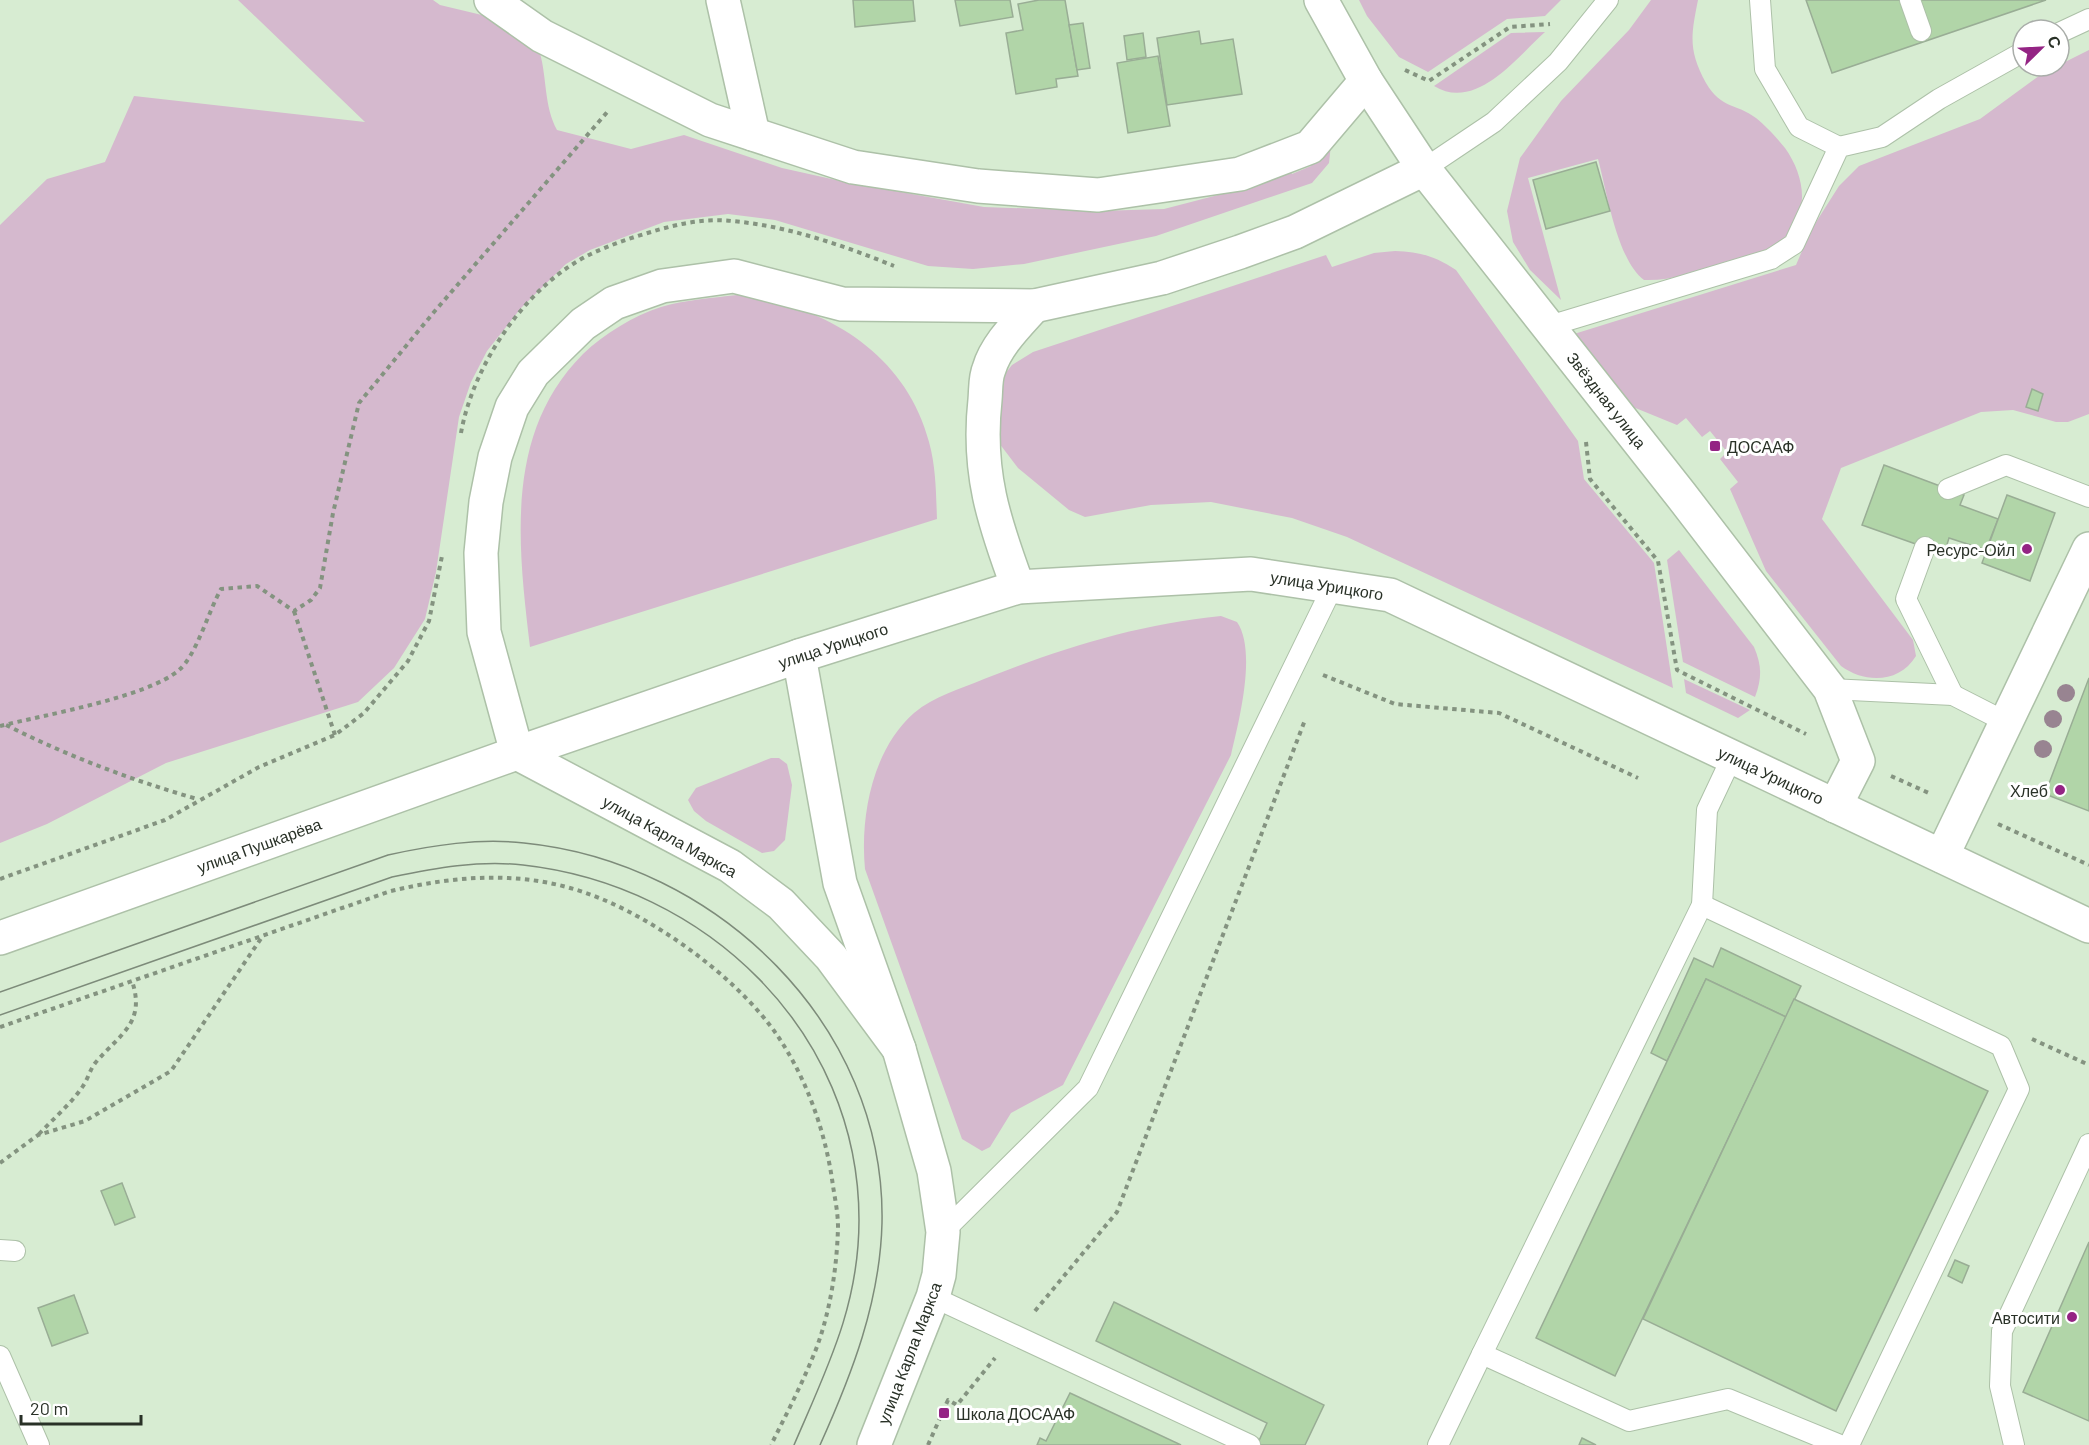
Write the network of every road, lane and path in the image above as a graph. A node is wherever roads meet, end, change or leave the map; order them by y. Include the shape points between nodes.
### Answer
1 (491, 0) edge
2 (723, 0) edge
3 (1321, 0) edge
4 (1608, 0) edge
5 (1760, 0) edge
6 (1910, 0) edge
7 (1557, 16) dead end
8 (2089, 19) edge
9 (2071, 27) edge
10 (1921, 31) dead end
11 (2011, 59) edge
12 (1399, 68) dead end
13 (1365, 81) junction
14 (633, 82) junction
15 (753, 134) junction
16 (1839, 147) junction
17 (1424, 169) junction
18 (897, 267) dead end
19 (1034, 306) junction
20 (1549, 326) junction
21 (460, 441) dead end
22 (1586, 442) dead end
23 (1948, 489) dead end
24 (2089, 497) edge
25 (1925, 548) dead end
26 (2089, 549) edge
27 (442, 551) dead end
28 (1333, 586) junction
29 (1018, 587) junction
30 (294, 611) junction
31 (799, 656) junction
32 (1677, 670) dead end
33 (1318, 686) dead end
34 (1830, 689) junction
35 (1953, 695) junction
36 (1305, 719) dead end
37 (2006, 722) junction
38 (6, 724) junction
39 (0, 726) edge
40 (335, 735) junction
41 (517, 753) junction
42 (1732, 756) junction
43 (1638, 777) dead end
44 (198, 799) junction
45 (1835, 806) junction
46 (1942, 856) junction
47 (0, 879) edge
48 (1702, 905) junction
49 (2089, 926) edge
50 (263, 936) junction
51 (0, 938) edge
52 (132, 981) junction
53 (0, 1027) edge
54 (899, 1050) junction
55 (2063, 1053) dead end
56 (2089, 1065) edge
57 (38, 1135) junction
58 (2089, 1144) edge
59 (0, 1163) edge
60 (943, 1232) junction
61 (933, 1297) junction
62 (1015, 1335) junction
63 (1482, 1354) junction
64 (0, 1356) edge
65 (39, 1445) edge
66 (771, 1445) edge
67 (874, 1445) edge
68 (928, 1445) edge
69 (1250, 1445) edge
70 (1438, 1445) edge
71 (1840, 1445) edge
72 (1849, 1445) edge
73 (2014, 1445) edge

1 - 14 street via 542,36
2 - 15 street
3 - 13 street, Звёздная улица
4 - 17 lane via 1558,62 1494,122
5 - 16 lane via 1765,69 1799,127
6 - 10 lane
7 - 12 path via 1549,24 1510,27 1429,81
8 - 9 lane
11 - 16 lane via 1882,137
13 - 15 street via 1310,147 1240,174 1098,195 978,186 853,167
13 - 17 street, Звёздная улица
14 - 15 street via 710,120
14 - 30 path via 359,403 320,588
16 - 20 lane via 1794,244 1772,259
17 - 19 street via 1295,232 1240,252 1162,278
17 - 20 street, Звёздная улица
18 - 21 path via 836,243 731,220 676,224 589,254 549,282 491,352 474,384
19 - 29 street via 1010,332 988,368 983,417 983,461 993,518
19 - 41 street via 842,304 734,276 663,286 614,303 583,324 533,373 512,407 495,457 486,502 481,553 484,633
20 - 34 street, Звёздная улица
22 - 32 path via 1590,479 1658,561
23 - 24 lane via 2006,465
25 - 35 lane via 1906,599
26 - 37 street
27 - 40 path via 429,621 408,661 364,713
28 - 29 street, улица Урицкого via 1251,574
28 - 42 street, улица Урицкого via 1390,595
28 - 60 lane via 1088,1088
29 - 31 street, улица Урицкого
30 - 38 path via 257,586 221,589 180,669 152,687
30 - 40 path
31 - 41 street, улица Урицкого
31 - 54 street, улица Карла Маркса via 840,883
33 - 43 path via 1322,674 1395,704 1499,713
34 - 35 lane
34 - 45 street, Звёздная улица via 1858,761
35 - 37 lane
36 - 62 path via 1117,1212
37 - 46 street
38 - 39 path
38 - 44 path via 84,762
40 - 44 path via 259,766
41 - 51 street, улица Пушкарёва
41 - 54 street, улица Карла Маркса via 730,866 781,904 831,957
42 - 45 street, улица Урицкого
42 - 48 lane via 1707,810
44 - 47 path via 165,820
45 - 46 street, улица Урицкого
46 - 49 street, улица Урицкого
48 - 63 lane
48 - 72 lane via 2001,1046 2019,1089
50 - 52 path
50 - 57 path via 171,1071 85,1121
50 - 66 path via 391,891 432,881 477,877 525,879 570,888 624,908 681,942 732,984 776,1034 808,1089 830,1161 838,1225 831,1292 813,1357
52 - 53 path
52 - 57 path via 138,1000 132,1022 95,1064 82,1088
54 - 60 street, улица Карла Маркса via 934,1171
55 - 56 path
57 - 59 path
58 - 73 lane via 2002,1331 2000,1386
60 - 61 street, улица Карла Маркса
61 - 62 lane
61 - 67 street, улица Карла Маркса
62 - 68 path via 957,1405 948,1400
62 - 69 lane
63 - 70 lane
63 - 71 lane via 1629,1421 1728,1399
64 - 65 lane

